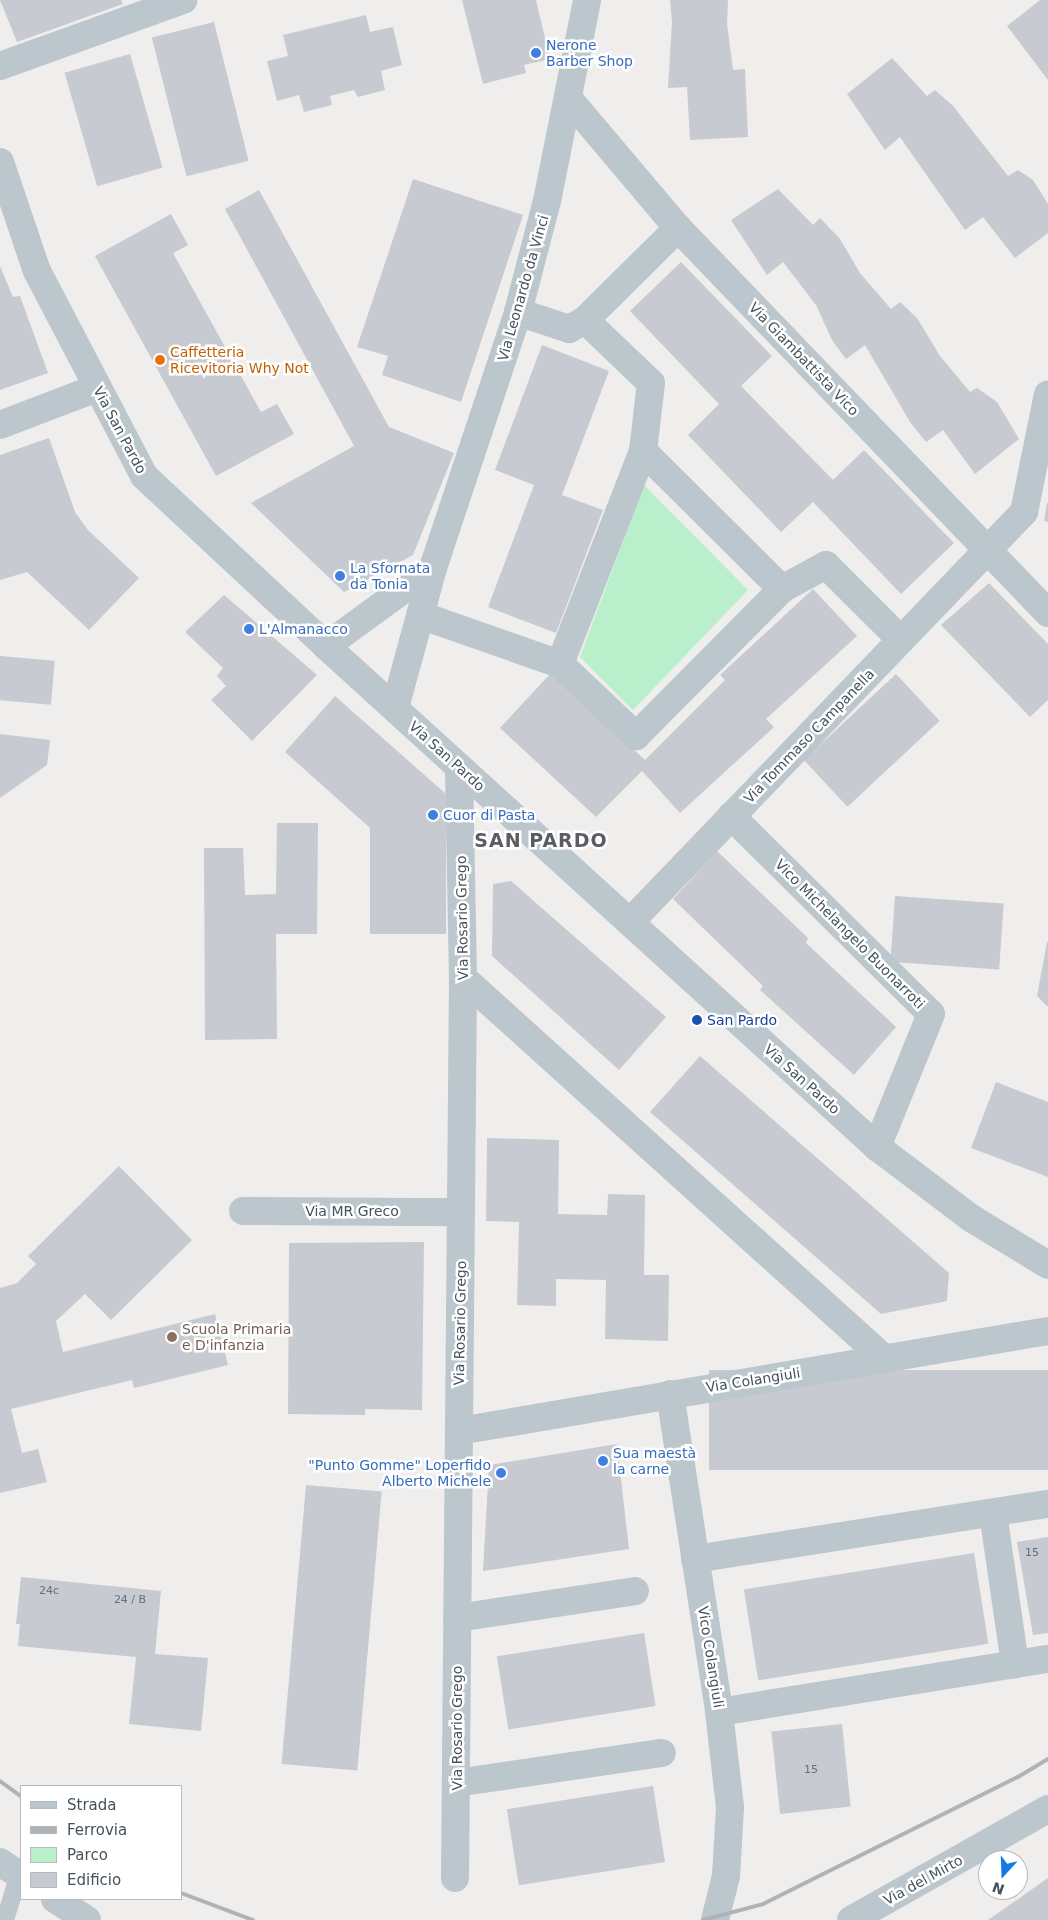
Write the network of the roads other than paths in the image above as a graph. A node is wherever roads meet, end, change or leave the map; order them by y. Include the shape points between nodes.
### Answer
1 (183, 0) edge
2 (587, 0) edge
3 (0, 66) edge
4 (568, 98) junction
5 (0, 162) edge
6 (9, 217) edge
7 (678, 228) junction
8 (518, 312) junction
9 (585, 320) junction
10 (97, 388) junction
11 (1048, 394) edge
12 (0, 425) edge
13 (643, 451) junction
14 (987, 550) junction
15 (433, 568) junction
16 (782, 589) junction
17 (1048, 613) edge
18 (420, 616) junction
19 (901, 640) junction
20 (326, 646) junction
21 (560, 664) junction
22 (395, 708) junction
23 (459, 767) junction
24 (731, 816) junction
25 (630, 922) junction
26 (463, 978) junction
27 (877, 1147) junction
28 (243, 1211) dead end
29 (461, 1212) junction
30 (1048, 1265) edge
31 (1048, 1332) edge
32 (885, 1359) junction
33 (670, 1394) junction
34 (459, 1431) junction
35 (1048, 1504) edge
36 (993, 1513) junction
37 (695, 1558) junction
38 (635, 1590) dead end
39 (458, 1618) junction
40 (1048, 1658) edge
41 (1015, 1664) junction
42 (719, 1712) junction
43 (662, 1753) dead end
44 (456, 1783) junction
45 (1048, 1809) edge
46 (13, 1871) edge
47 (455, 1878) dead end
48 (57, 1900) edge
49 (5, 1920) edge
50 (87, 1920) edge
51 (715, 1920) edge
52 (850, 1920) edge

1 - 3 street
2 - 4 street, Via Leonardo da Vinci
4 - 7 street, Via Giambattista Vico
4 - 8 street, Via Leonardo da Vinci via 547,201
5 - 6 street, Via San Pardo
6 - 10 street, Via San Pardo
7 - 9 street
7 - 14 street, Via Giambattista Vico
8 - 9 street via 569,329
8 - 15 street, Via Leonardo da Vinci
9 - 13 street via 651,383
10 - 12 street
10 - 20 street, Via San Pardo via 144,476
11 - 14 street, Via Tommaso Campanella via 1024,512
13 - 16 street
13 - 21 street
14 - 17 street, Via Giambattista Vico
14 - 19 street, Via Tommaso Campanella
15 - 18 street, Via Leonardo da Vinci
15 - 20 street
16 - 19 street via 826,565
16 - 21 street via 636,736
18 - 21 street
18 - 22 street, Via Leonardo da Vinci
19 - 24 street, Via Tommaso Campanella
20 - 22 street, Via San Pardo
22 - 23 street, Via San Pardo
23 - 25 street, Via San Pardo
23 - 26 street, Via Rosario Grego
24 - 25 street, Via Tommaso Campanella
24 - 27 street, Vico Michelangelo Buonarroti via 931,1014
25 - 27 street, Via San Pardo
26 - 29 street, Via Rosario Grego
26 - 32 street
27 - 30 street, Via San Pardo via 971,1218
28 - 29 street, Via MR Greco
29 - 34 street, Via Rosario Grego
31 - 32 street, Via Colangiuli
32 - 33 street, Via Colangiuli
33 - 34 street, Via Colangiuli
33 - 37 street, Vico Colangiuli
34 - 39 street, Via Rosario Grego
35 - 36 street
36 - 37 street
36 - 41 street
37 - 42 street, Vico Colangiuli
38 - 39 street
39 - 44 street, Via Rosario Grego
40 - 41 street
41 - 42 street
42 - 51 street, Vico Colangiuli via 730,1807 726,1876
43 - 44 street
44 - 47 street, Via Rosario Grego
45 - 52 street, Via del Mirto
46 - 49 lane
48 - 50 street

